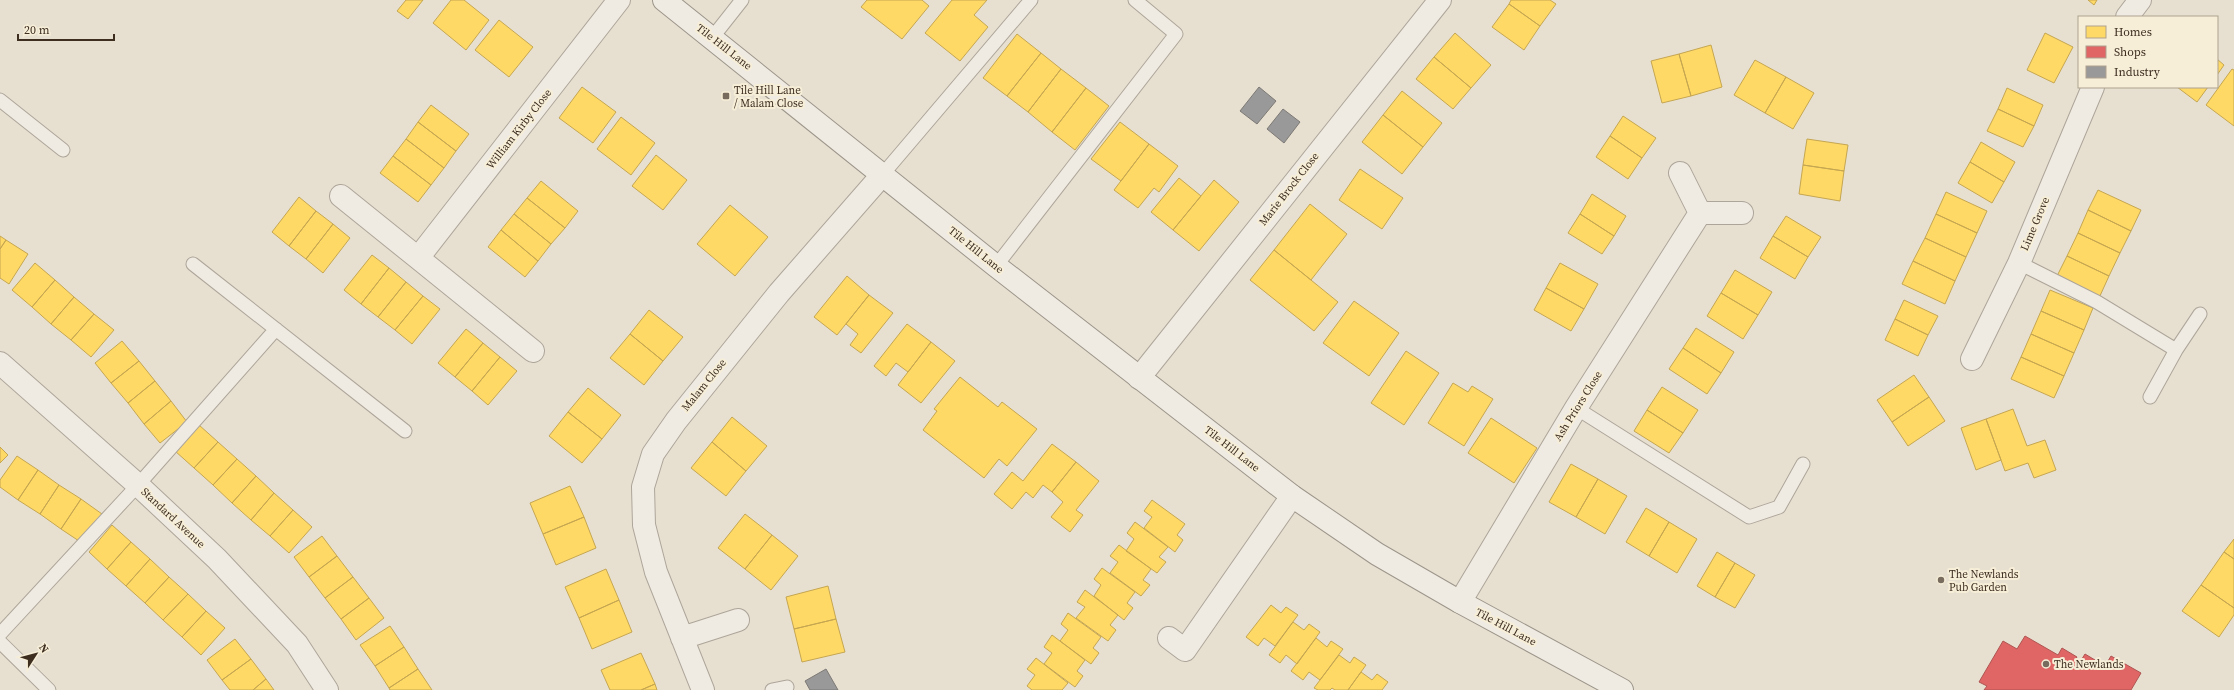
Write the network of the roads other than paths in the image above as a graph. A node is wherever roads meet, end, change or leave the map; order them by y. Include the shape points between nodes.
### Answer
1 (619, 0) edge
2 (664, 0) edge
3 (742, 0) edge
4 (1031, 0) edge
5 (1135, 0) edge
6 (1439, 0) edge
7 (2140, 0) edge
8 (2128, 16) edge
9 (712, 38) junction
10 (2093, 88) edge
11 (0, 100) edge
12 (63, 150) dead end
13 (1680, 173) dead end
14 (883, 174) junction
15 (341, 196) dead end
16 (1700, 213) junction
17 (1742, 213) dead end
18 (418, 258) junction
19 (193, 264) dead end
20 (2019, 264) junction
21 (996, 266) junction
22 (2200, 314) dead end
23 (276, 329) junction
24 (2176, 350) junction
25 (534, 351) dead end
26 (1972, 359) dead end
27 (0, 363) edge
28 (1139, 378) junction
29 (2150, 396) dead end
30 (1576, 408) junction
31 (404, 431) dead end
32 (1803, 464) dead end
33 (138, 485) junction
34 (1292, 496) junction
35 (1460, 602) junction
36 (738, 620) dead end
37 (0, 634) edge
38 (682, 638) junction
39 (1169, 638) dead end
40 (0, 642) edge
41 (787, 688) dead end
42 (49, 690) edge
43 (327, 690) edge
44 (703, 690) edge
45 (772, 690) edge
46 (1622, 690) edge

1 - 18 street, William Kirby Close
2 - 9 street, Tile Hill Lane
3 - 9 lane
4 - 14 lane
5 - 21 lane via 1176,34
6 - 28 street, Marie Brock Close
7 - 8 street
9 - 14 street, Tile Hill Lane
10 - 20 street, Lime Grove
11 - 12 lane
13 - 16 street
14 - 21 street, Tile Hill Lane
14 - 38 street, Malam Close via 779,293 676,421 653,454 643,488 644,525 656,572
15 - 18 street
16 - 17 street
16 - 30 street, Ash Priors Close
18 - 25 street
19 - 23 lane
20 - 24 lane via 2098,302
20 - 26 street, Lime Grove
21 - 28 street, Tile Hill Lane
22 - 24 lane
23 - 31 lane
23 - 33 lane
24 - 29 lane
27 - 33 street, Standard Avenue
28 - 34 street, Tile Hill Lane
30 - 32 lane via 1749,517 1779,507
30 - 35 street, Ash Priors Close
33 - 37 lane
33 - 43 street, Standard Avenue via 217,559 297,644
34 - 35 street, Tile Hill Lane via 1377,554
34 - 39 street via 1185,650
35 - 46 street, Tile Hill Lane
36 - 38 street
38 - 44 street, Malam Close
40 - 42 lane
41 - 45 lane

